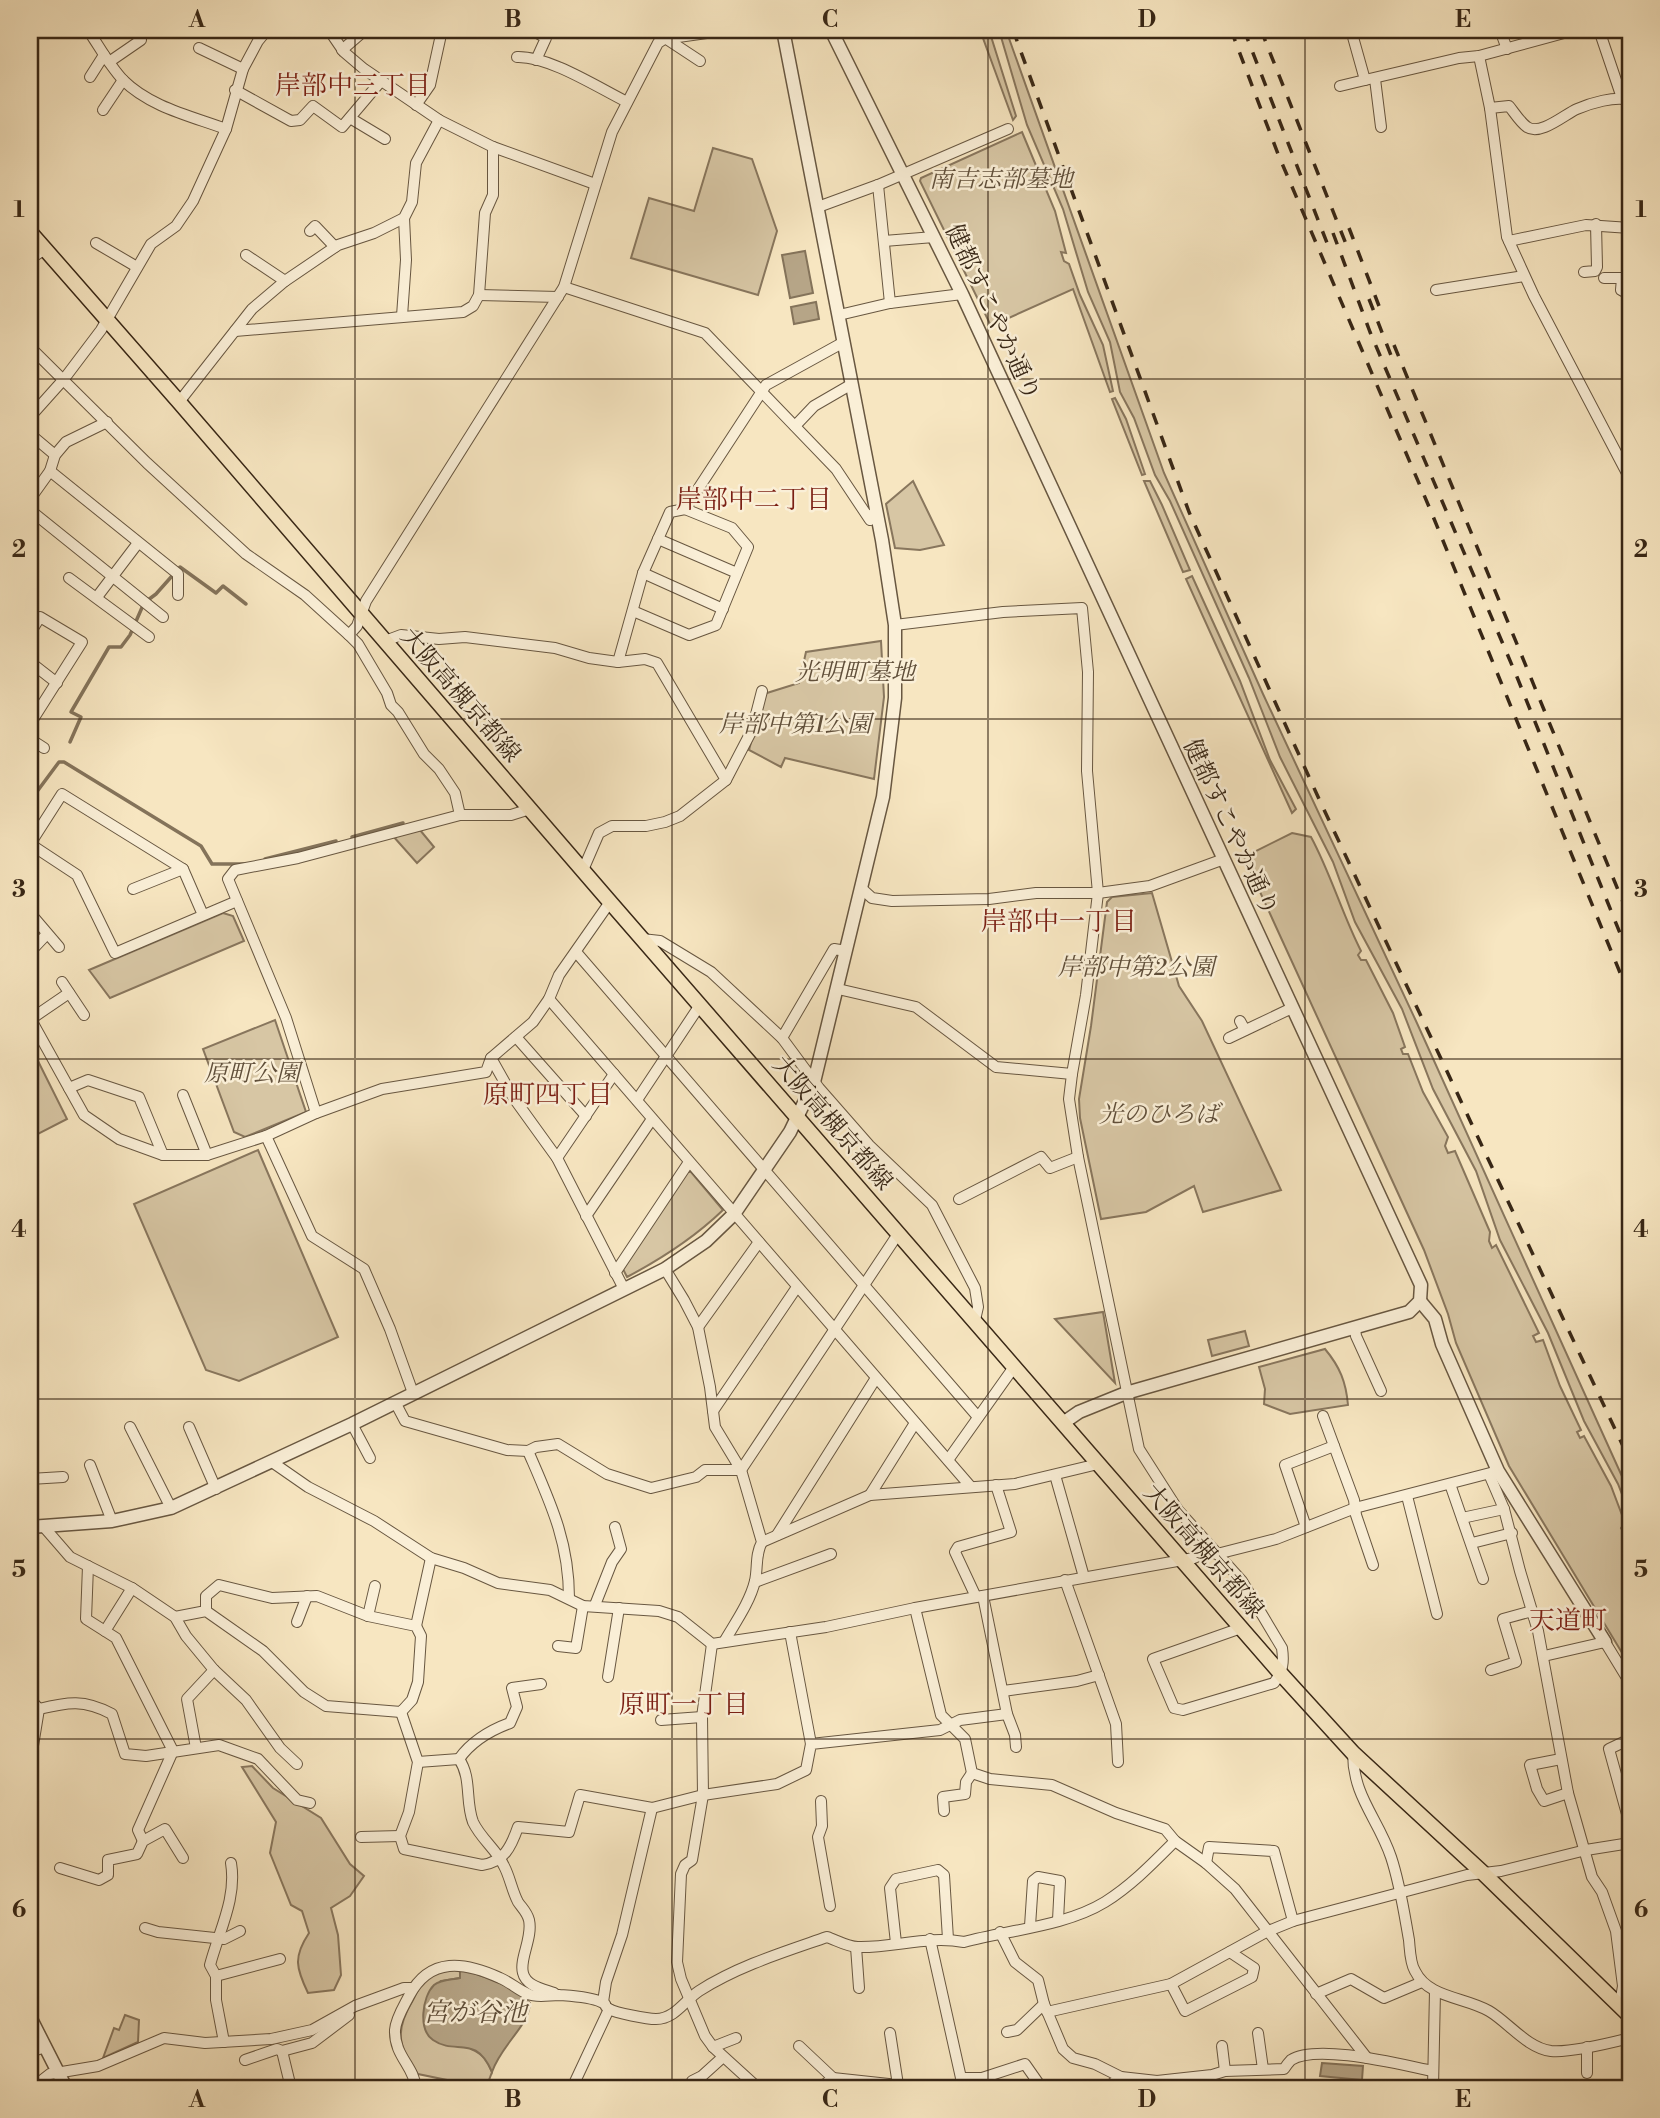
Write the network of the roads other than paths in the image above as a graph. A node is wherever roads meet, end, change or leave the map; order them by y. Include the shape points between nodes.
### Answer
1 (88, 30) edge
2 (268, 30) edge
3 (329, 30) edge
4 (365, 30) edge
5 (442, 30) edge
6 (532, 30) edge
7 (653, 30) edge
8 (728, 30) edge
9 (783, 30) edge
10 (831, 30) edge
11 (1350, 30) edge
12 (1500, 30) edge
13 (1575, 30) edge
14 (1599, 30) edge
15 (1559, 32) edge
16 (664, 39) junction
17 (141, 40) dead end
18 (199, 48) dead end
19 (1507, 49) junction
20 (342, 50) junction
21 (1479, 56) junction
22 (517, 57) dead end
23 (107, 58) junction
24 (536, 60) junction
25 (700, 61) dead end
26 (243, 69) junction
27 (90, 76) dead end
28 (123, 80) junction
29 (1370, 80) junction
30 (381, 81) junction
31 (1340, 86) dead end
32 (235, 90) junction
33 (1626, 99) edge
34 (627, 102) junction
35 (416, 105) junction
36 (1490, 108) junction
37 (103, 110) dead end
38 (350, 118) junction
39 (439, 120) junction
40 (1381, 127) dead end
41 (226, 129) junction
42 (1008, 129) dead end
43 (385, 139) dead end
44 (493, 147) junction
45 (903, 174) junction
46 (595, 184) junction
47 (878, 185) junction
48 (818, 207) junction
49 (404, 218) junction
50 (1596, 225) junction
51 (1629, 228) edge
52 (310, 231) dead end
53 (30, 232) edge
54 (934, 237) junction
55 (884, 241) junction
56 (1509, 241) junction
57 (96, 243) dead end
58 (335, 247) junction
59 (45, 250) junction
60 (246, 255) dead end
61 (1630, 256) edge
62 (30, 259) edge
63 (137, 267) junction
64 (1584, 272) dead end
65 (1524, 276) junction
66 (1604, 278) dead end
67 (285, 281) junction
68 (564, 287) junction
69 (1436, 290) dead end
70 (962, 294) junction
71 (479, 295) junction
72 (1630, 295) edge
73 (558, 298) junction
74 (890, 303) junction
75 (839, 315) junction
76 (402, 316) junction
77 (107, 321) junction
78 (235, 331) junction
79 (844, 342) junction
80 (30, 347) edge
81 (64, 379) junction
82 (852, 384) junction
83 (762, 393) junction
84 (179, 402) junction
85 (30, 417) edge
86 (107, 422) junction
87 (795, 426) junction
88 (30, 434) edge
89 (55, 455) junction
90 (50, 471) junction
91 (1630, 479) edge
92 (30, 499) edge
93 (685, 509) junction
94 (876, 509) junction
95 (30, 510) edge
96 (658, 539) junction
97 (138, 543) junction
98 (643, 573) junction
99 (737, 573) junction
100 (111, 577) junction
101 (69, 578) dead end
102 (178, 595) dead end
103 (97, 597) junction
104 (723, 609) junction
105 (633, 611) junction
106 (361, 614) junction
107 (163, 617) dead end
108 (895, 625) junction
109 (30, 633) edge
110 (349, 635) junction
111 (149, 637) dead end
112 (385, 641) junction
113 (30, 662) edge
114 (618, 662) junction
115 (57, 683) junction
116 (762, 691) dead end
117 (30, 724) edge
118 (30, 739) edge
119 (44, 748) dead end
120 (726, 780) junction
121 (530, 809) junction
122 (460, 815) junction
123 (1224, 859) junction
124 (183, 869) junction
125 (583, 870) junction
126 (861, 888) junction
127 (133, 889) dead end
128 (1098, 893) junction
129 (237, 901) junction
130 (610, 902) junction
131 (30, 913) edge
132 (203, 915) junction
133 (47, 934) junction
134 (642, 939) junction
135 (59, 947) dead end
136 (846, 951) junction
137 (30, 952) edge
138 (576, 952) junction
139 (62, 982) dead end
140 (838, 989) junction
141 (69, 993) junction
142 (549, 999) junction
143 (700, 1005) junction
144 (1292, 1008) junction
145 (84, 1015) dead end
146 (30, 1019) edge
147 (516, 1037) junction
148 (782, 1038) junction
149 (1229, 1038) dead end
150 (665, 1056) junction
151 (491, 1058) junction
152 (614, 1074) junction
153 (1072, 1074) junction
154 (814, 1082) junction
155 (69, 1088) junction
156 (183, 1095) dead end
157 (637, 1100) junction
158 (316, 1114) junction
159 (586, 1116) junction
160 (797, 1116) junction
161 (652, 1119) junction
162 (266, 1136) junction
163 (163, 1155) junction
164 (207, 1155) junction
165 (1078, 1157) junction
166 (557, 1158) junction
167 (689, 1162) junction
168 (764, 1170) junction
169 (959, 1199) dead end
170 (734, 1214) junction
171 (586, 1216) junction
172 (898, 1234) junction
173 (759, 1242) junction
174 (665, 1269) junction
175 (615, 1273) junction
176 (864, 1286) junction
177 (797, 1287) junction
178 (624, 1289) junction
179 (1420, 1301) junction
180 (975, 1320) junction
181 (698, 1327) junction
182 (835, 1329) junction
183 (1355, 1329) junction
184 (1014, 1367) junction
185 (876, 1378) junction
186 (1381, 1391) dead end
187 (413, 1393) junction
188 (1126, 1393) junction
189 (395, 1402) junction
190 (713, 1410) junction
191 (1323, 1416) dead end
192 (978, 1417) junction
193 (915, 1423) junction
194 (1063, 1423) junction
195 (352, 1424) junction
196 (130, 1427) dead end
197 (189, 1427) dead end
198 (1334, 1446) junction
199 (528, 1451) junction
200 (370, 1458) dead end
201 (948, 1460) junction
202 (272, 1462) junction
203 (1098, 1464) junction
204 (90, 1465) dead end
205 (741, 1470) junction
206 (1494, 1472) junction
207 (1055, 1475) junction
208 (63, 1477) dead end
209 (30, 1479) edge
210 (1450, 1484) junction
211 (996, 1485) junction
212 (971, 1487) junction
213 (216, 1489) junction
214 (870, 1495) junction
215 (1406, 1496) junction
216 (171, 1508) junction
217 (1355, 1508) junction
218 (1504, 1509) junction
219 (1462, 1518) junction
220 (112, 1521) junction
221 (30, 1527) edge
222 (44, 1527) junction
223 (615, 1527) dead end
224 (1306, 1527) junction
225 (1511, 1533) junction
226 (777, 1535) junction
227 (762, 1542) junction
228 (1472, 1543) junction
229 (831, 1554) dead end
230 (1217, 1554) junction
231 (431, 1558) junction
232 (1183, 1560) junction
233 (1373, 1564) dead end
234 (88, 1566) junction
235 (1084, 1577) junction
236 (1483, 1579) dead end
237 (1065, 1580) junction
238 (755, 1582) junction
239 (376, 1586) dead end
240 (132, 1588) junction
241 (307, 1596) junction
242 (979, 1597) junction
243 (569, 1598) junction
244 (595, 1605) junction
245 (583, 1606) junction
246 (619, 1608) junction
247 (915, 1608) junction
248 (206, 1611) junction
249 (1532, 1611) junction
250 (1437, 1614) dead end
251 (368, 1616) junction
252 (175, 1617) junction
253 (297, 1622) dead end
254 (416, 1626) junction
255 (1241, 1628) junction
256 (105, 1631) junction
257 (790, 1632) junction
258 (724, 1642) junction
259 (1605, 1642) junction
260 (712, 1644) junction
261 (558, 1646) dead end
262 (1544, 1656) junction
263 (214, 1670) junction
264 (1491, 1670) dead end
265 (1281, 1674) junction
266 (1099, 1675) junction
267 (608, 1677) dead end
268 (1630, 1683) edge
269 (541, 1684) dead end
270 (1003, 1691) junction
271 (30, 1699) edge
272 (39, 1709) junction
273 (401, 1712) junction
274 (1007, 1714) junction
275 (702, 1717) junction
276 (660, 1720) dead end
277 (951, 1726) junction
278 (1630, 1739) edge
279 (811, 1744) junction
280 (1016, 1747) dead end
281 (196, 1748) junction
282 (173, 1751) junction
283 (1353, 1753) junction
284 (459, 1759) junction
285 (1562, 1759) junction
286 (418, 1762) junction
287 (1118, 1762) dead end
288 (30, 1764) edge
289 (297, 1764) dead end
290 (972, 1773) junction
291 (1567, 1793) junction
292 (703, 1795) junction
293 (821, 1801) dead end
294 (310, 1803) dead end
295 (652, 1808) junction
296 (944, 1811) dead end
297 (1630, 1825) edge
298 (361, 1836) dead end
299 (400, 1836) junction
300 (143, 1841) junction
301 (1175, 1841) junction
302 (1630, 1843) edge
303 (1586, 1850) junction
304 (183, 1858) dead end
305 (500, 1859) junction
306 (231, 1863) dead end
307 (1206, 1863) junction
308 (60, 1868) dead end
309 (1483, 1873) junction
310 (1401, 1893) junction
311 (830, 1906) dead end
312 (1058, 1920) junction
313 (1293, 1921) junction
314 (1030, 1926) junction
315 (145, 1928) dead end
316 (240, 1931) dead end
317 (1000, 1932) junction
318 (1266, 1932) junction
319 (218, 1937) junction
320 (947, 1939) junction
321 (930, 1940) junction
322 (896, 1943) junction
323 (856, 1947) junction
324 (1230, 1952) junction
325 (280, 1959) dead end
326 (216, 1976) junction
327 (1422, 1982) junction
328 (1171, 1984) junction
329 (413, 1988) junction
330 (859, 1988) dead end
331 (1435, 1991) junction
332 (1316, 1994) junction
333 (560, 1995) junction
334 (691, 1999) junction
335 (1620, 2004) junction
336 (355, 2006) junction
337 (606, 2006) junction
338 (1045, 2008) junction
339 (1630, 2016) edge
340 (30, 2017) edge
341 (1007, 2032) dead end
342 (890, 2033) dead end
343 (1258, 2033) dead end
344 (736, 2038) dead end
345 (1630, 2038) edge
346 (224, 2042) junction
347 (799, 2046) dead end
348 (1222, 2046) dead end
349 (46, 2047) junction
350 (713, 2047) junction
351 (1587, 2047) junction
352 (282, 2051) junction
353 (30, 2052) edge
354 (723, 2057) junction
355 (1367, 2058) junction
356 (244, 2060) dead end
357 (1263, 2068) junction
358 (1225, 2070) junction
359 (1433, 2071) junction
360 (59, 2073) junction
361 (1587, 2073) dead end
362 (1121, 2077) junction
363 (833, 2078) junction
364 (961, 2078) junction
365 (692, 2081) dead end
366 (984, 2083) edge
367 (1039, 2084) dead end
368 (863, 2085) edge
369 (1159, 2085) edge
370 (898, 2087) edge
371 (32, 2088) edge
372 (66, 2088) edge
373 (288, 2088) edge
374 (416, 2088) edge
375 (572, 2088) edge
376 (758, 2088) edge
377 (820, 2088) edge
378 (953, 2088) edge
379 (1106, 2088) edge
380 (1433, 2088) edge

1 - 23 street
2 - 26 street via 254,38
3 - 20 street
4 - 20 street
5 - 35 street via 430,85
6 - 24 street via 545,38
7 - 16 street
8 - 16 street
9 - 48 street
10 - 45 street, 健都すこやか通り
11 - 29 street
12 - 19 street
13 - 15 street
14 - 33 street
15 - 19 street
16 - 25 street
16 - 34 street
17 - 23 street
18 - 26 street
19 - 21 street
20 - 30 street
21 - 29 street
21 - 36 street
22 - 24 street
23 - 27 street
23 - 28 street
24 - 34 street
26 - 32 street
28 - 37 street
28 - 41 street via 150,100
29 - 31 street
29 - 40 street
30 - 35 street
30 - 38 street
32 - 38 street via 291,121 300,120 313,106 342,127
32 - 41 street
33 - 36 street via 1586,106 1535,129 1509,106
34 - 46 street
35 - 39 street
36 - 56 street
38 - 43 street
39 - 44 street
39 - 49 street via 416,163 412,202
41 - 63 street via 193,201 176,226 151,244
42 - 45 street
44 - 46 street
44 - 71 street via 493,195 485,213
45 - 47 street
45 - 54 street, 健都すこやか通り
46 - 68 street
47 - 48 street
47 - 55 street
48 - 75 street
49 - 58 street
49 - 76 street
50 - 51 street
50 - 56 street
50 - 64 street via 1597,267
51 - 61 street
52 - 58 street via 316,226
53 - 59 main road, 大阪高槻京都線
54 - 55 street
54 - 70 street, 健都すこやか通り
55 - 74 street
56 - 65 street
57 - 63 street
58 - 67 street
59 - 62 street
59 - 77 main road, 大阪高槻京都線
60 - 67 street
63 - 77 street
65 - 69 street
65 - 91 street
66 - 72 street via 1622,278 1621,290
67 - 78 street via 252,309
68 - 73 street
68 - 83 street via 705,333
70 - 74 street
70 - 123 street, 健都すこやか通り
71 - 73 street
71 - 76 street via 463,312
73 - 106 street
74 - 75 street
75 - 79 street
76 - 78 street
77 - 81 street
77 - 84 main road, 大阪高槻京都線
78 - 84 street
79 - 82 street
79 - 83 street via 766,385
80 - 81 street
81 - 85 street
81 - 86 street
82 - 87 street via 814,407
82 - 94 street
83 - 87 street
83 - 93 street
84 - 106 main road, 大阪高槻京都線
86 - 89 street via 66,442
86 - 110 street via 246,554 305,595
87 - 94 street via 836,468 870,520
88 - 89 street
89 - 90 street
90 - 92 street
90 - 97 street
93 - 96 street via 670,512
93 - 99 street via 732,528 748,547
94 - 108 street
95 - 100 street
96 - 98 street
96 - 99 street
97 - 100 street
97 - 102 street via 175,571
98 - 104 street
98 - 105 street
99 - 104 street
100 - 103 street
100 - 107 street
101 - 103 street
103 - 111 street
104 - 105 street via 716,625 689,635
105 - 114 street
106 - 110 street
106 - 112 main road, 大阪高槻京都線
108 - 126 street via 888,771
108 - 128 street via 1082,608 1088,673 1087,771
109 - 115 street via 40,617 82,642
110 - 122 street via 391,705 455,793
112 - 114 street via 401,635 465,637 555,648
112 - 121 main road, 大阪高槻京都線
113 - 115 street
114 - 120 street via 645,659 657,663
115 - 117 street
116 - 120 street via 751,730
118 - 119 street
120 - 125 street via 680,816 646,826 612,826 599,833
121 - 122 street via 511,815
121 - 125 main road, 大阪高槻京都線
122 - 129 street via 235,870 228,879
123 - 128 street via 1150,886
123 - 144 street, 健都すこやか通り
124 - 127 street
124 - 132 street
124 - 132 street via 62,794 30,844 77,875 115,953
125 - 130 main road, 大阪高槻京都線
126 - 128 street via 872,898 892,901
126 - 136 street
128 - 153 street
129 - 132 street
129 - 158 street via 286,1018
130 - 134 main road, 大阪高槻京都線
130 - 138 street
131 - 133 street
133 - 135 street
133 - 137 street
134 - 143 main road, 大阪高槻京都線
134 - 148 street via 660,941 711,972
136 - 140 street
136 - 148 street via 834,949
138 - 142 street
138 - 150 street
139 - 141 street
140 - 153 street via 916,1007 996,1067
140 - 154 street
141 - 145 street
141 - 146 street
142 - 147 street
142 - 152 street
143 - 150 street
143 - 160 main road, 大阪高槻京都線
144 - 149 street via 1242,1026
144 - 179 street, 健都すこやか通り via 1422,1285
146 - 155 street
147 - 151 street
147 - 159 street
148 - 154 street
150 - 157 street
150 - 168 street
151 - 158 street via 486,1072 382,1089
151 - 166 street
152 - 157 street
152 - 159 street
153 - 165 street via 1069,1099
154 - 160 street
154 - 180 street via 869,1145 932,1205 975,1288
155 - 163 street via 84,1115 119,1139
155 - 163 street via 88,1080 139,1097
156 - 164 street
157 - 161 street
158 - 162 street
159 - 166 street
160 - 168 street
160 - 172 main road, 大阪高槻京都線
161 - 167 street
161 - 171 street
162 - 164 street
162 - 187 street via 312,1236 364,1269
163 - 164 street
165 - 169 street via 1050,1168 1041,1157
165 - 188 street
166 - 171 street
167 - 170 street
167 - 175 street
168 - 170 street
168 - 176 street
170 - 173 street
170 - 174 street via 706,1241
171 - 175 street
172 - 176 street
172 - 180 main road, 大阪高槻京都線
173 - 177 street
173 - 181 street
174 - 178 street
174 - 181 street
175 - 178 street
176 - 182 street
176 - 192 street
177 - 182 street
177 - 190 street
178 - 187 street
179 - 183 street via 1409,1312
179 - 206 street via 1435,1319
180 - 184 main road, 大阪高槻京都線
181 - 190 street
182 - 185 street
182 - 205 street
183 - 186 street
183 - 188 street
184 - 192 street
184 - 194 main road, 大阪高槻京都線
185 - 193 street
185 - 226 street
187 - 189 street
188 - 194 street
188 - 230 street via 1139,1449 1178,1510
189 - 195 street
189 - 199 street via 405,1421 507,1450
190 - 205 street via 715,1427
191 - 198 street
192 - 201 street
193 - 201 street
193 - 214 street
194 - 203 main road, 大阪高槻京都線
195 - 200 street
195 - 202 street
196 - 216 street
197 - 213 street
198 - 217 street
198 - 224 street via 1285,1465
199 - 205 street via 558,1444 607,1474 651,1488 696,1478 705,1470
199 - 243 street via 556,1518 569,1567
201 - 212 street
202 - 213 street
202 - 231 street
203 - 207 street
203 - 232 main road, 大阪高槻京都線
204 - 220 street
205 - 227 street
206 - 210 street
206 - 218 street
206 - 259 street
207 - 211 street
207 - 235 street
208 - 209 street
210 - 215 street
210 - 219 street
211 - 212 street
211 - 242 street via 1011,1532 958,1547 955,1552
212 - 214 street
213 - 216 street
214 - 226 street
215 - 217 street
215 - 250 street
216 - 220 street
217 - 224 street
217 - 233 street
218 - 219 street
218 - 225 street
219 - 228 street
220 - 222 street
221 - 222 street
222 - 234 street via 70,1557
223 - 244 street via 626,1548 611,1563
224 - 230 street
225 - 228 street
225 - 249 street
226 - 227 street
227 - 238 street via 756,1553
228 - 236 street
229 - 238 street
230 - 232 street via 1208,1552
230 - 265 street via 1242,1581 1282,1648
231 - 243 street via 498,1583 550,1590
231 - 254 street
232 - 235 street
232 - 255 main road, 大阪高槻京都線
234 - 240 street
234 - 256 street via 86,1619
235 - 237 street
237 - 242 street
237 - 266 street
238 - 258 street
239 - 251 street
240 - 252 street
240 - 256 street
241 - 248 street via 272,1598 219,1585 206,1596
241 - 251 street
241 - 253 street
242 - 247 street
242 - 270 street
243 - 245 street
244 - 245 street
244 - 246 street
245 - 261 street via 576,1648
246 - 260 street via 678,1617
246 - 267 street
247 - 257 street
247 - 277 street via 941,1715
248 - 252 street
248 - 273 street via 263,1651 304,1692 326,1706
249 - 262 street
249 - 264 street via 1503,1619 1516,1662
251 - 254 street
252 - 263 street
254 - 273 street via 421,1636 418,1682 412,1700
255 - 265 main road, 大阪高槻京都線
255 - 265 street via 1153,1660 1174,1708 1184,1710 1274,1683
256 - 282 street via 116,1638
257 - 258 street
257 - 279 street
258 - 260 street
259 - 262 street
259 - 268 street
260 - 275 street
262 - 285 street
263 - 281 street via 187,1699
263 - 289 street via 246,1700
265 - 283 main road, 大阪高槻京都線
266 - 270 street
266 - 287 street via 1116,1724
269 - 284 street via 512,1688 517,1707 510,1723 495,1728
270 - 274 street
271 - 272 street
272 - 282 street via 69,1702 96,1705 112,1714 125,1754
272 - 288 street
273 - 286 street
274 - 277 street via 960,1720
274 - 280 street
275 - 276 street
275 - 292 street
277 - 279 street
277 - 290 street via 965,1739
278 - 297 street via 1609,1749
279 - 292 street via 806,1770 777,1784
281 - 282 street
281 - 294 street via 219,1745 258,1759 297,1800
282 - 300 street via 138,1830
283 - 309 main road, 大阪高槻京都線
283 - 310 street via 1359,1792 1391,1856
284 - 286 street
284 - 305 street via 466,1768 470,1815 482,1839
285 - 291 street
285 - 291 street via 1530,1765 1544,1801
286 - 299 street
290 - 296 street via 965,1794 943,1797
290 - 301 street via 1052,1785 1165,1829
291 - 303 street
292 - 295 street
292 - 334 street via 692,1860 681,1874 677,1962
293 - 311 street via 818,1836
295 - 305 street via 580,1795 569,1832 519,1827
295 - 337 street via 606,1982
298 - 299 street
299 - 305 street via 404,1849 470,1864
300 - 304 street via 165,1829
300 - 308 street via 137,1854 108,1860 108,1875 99,1880
301 - 307 street
301 - 312 street via 1104,1903
302 - 303 street
303 - 309 street
303 - 335 street via 1592,1877 1616,1931 1623,1986
305 - 333 street via 529,1920 523,1976
306 - 319 street via 234,1880
307 - 313 street via 1209,1847 1274,1850
307 - 318 street via 1235,1889
309 - 310 street
309 - 335 main road, 大阪高槻京都線
310 - 313 street
310 - 327 street via 1414,1970
312 - 314 street
312 - 314 street via 1060,1881 1038,1877 1033,1881
313 - 318 street
314 - 317 street
315 - 319 street
316 - 319 street via 224,1939
317 - 320 street via 964,1942
317 - 338 street via 1015,1962 1038,1980
318 - 324 street
318 - 332 street
319 - 326 street via 210,1965
320 - 321 street
320 - 322 street via 944,1875 938,1870 897,1879 890,1888
321 - 322 street
321 - 364 street
322 - 323 street
323 - 330 street
323 - 334 street via 827,1937 727,1975
324 - 328 street
324 - 328 street via 1254,1968 1252,1978 1185,2011
325 - 326 street
326 - 346 street
327 - 331 street
327 - 332 street via 1384,1998 1351,1979
328 - 338 street
329 - 333 street via 429,1971 454,1965 480,1970 530,1996
329 - 336 street
329 - 374 street via 395,2028 396,2044
331 - 351 street via 1488,2010 1550,2051
331 - 359 street
332 - 355 street
333 - 337 street
334 - 337 street via 654,2022
334 - 350 street
335 - 339 main road, 大阪高槻京都線
336 - 346 street via 312,2030
336 - 352 street via 312,2043
337 - 375 street
338 - 341 street via 1017,2030
338 - 362 street via 1063,2049 1073,2059
340 - 349 street
342 - 370 street
343 - 357 street
344 - 350 street
345 - 351 street
346 - 360 street via 164,2038 98,2066
347 - 363 street
348 - 358 street
349 - 353 street
349 - 360 street
350 - 354 street
351 - 361 street
352 - 356 street
352 - 373 street
354 - 365 street
354 - 376 street
355 - 357 street via 1319,2054 1292,2060 1284,2069
355 - 359 street
357 - 358 street
358 - 369 street
359 - 380 street
360 - 371 street
360 - 372 street
362 - 369 street
362 - 379 street
363 - 368 street
363 - 377 street
364 - 366 street
364 - 378 street via 960,2085
366 - 367 street via 1025,2064
368 - 370 street

